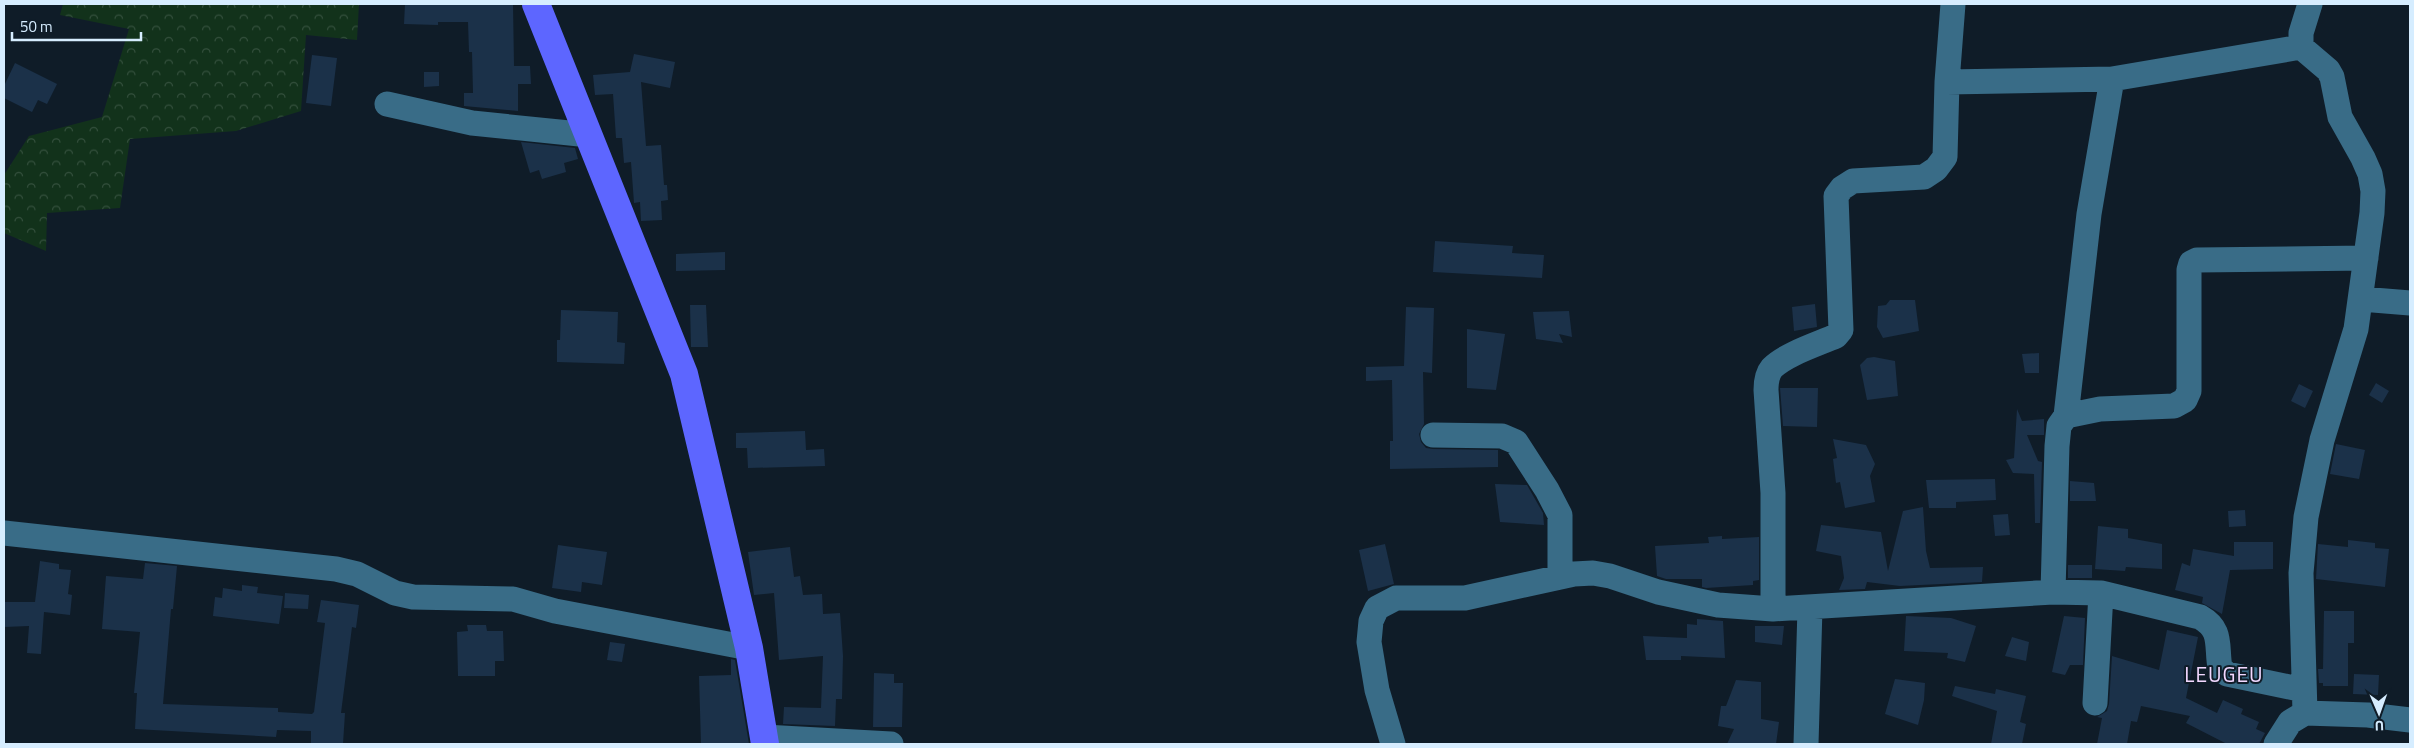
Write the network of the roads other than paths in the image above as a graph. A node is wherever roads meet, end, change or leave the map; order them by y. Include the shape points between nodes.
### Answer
1 (536, 4) edge
2 (1953, 4) edge
3 (2310, 4) edge
4 (2301, 47) junction
5 (2112, 79) junction
6 (1947, 82) junction
7 (387, 104) dead end
8 (589, 135) junction
9 (2366, 258) junction
10 (2360, 299) junction
11 (2410, 303) edge
12 (2066, 416) junction
13 (1433, 435) dead end
14 (4, 533) edge
15 (1560, 577) junction
16 (2053, 592) junction
17 (2101, 593) junction
18 (1810, 608) junction
19 (1773, 609) junction
20 (749, 648) junction
21 (2305, 701) junction
22 (2095, 704) dead end
23 (2410, 720) edge
24 (765, 741) edge
25 (891, 744) edge
26 (1393, 744) edge
27 (1806, 744) edge
28 (2276, 744) edge

1 - 8 main road
2 - 6 street
3 - 4 street via 2301,33
4 - 5 street
4 - 9 street via 2332,77 2340,117 2370,174 2373,205
5 - 6 street
5 - 12 street via 2089,214
6 - 19 street via 1945,157 1936,169 1924,177 1854,181 1836,196 1841,330 1836,336 1772,368 1767,377 1773,493
7 - 8 street via 472,123
8 - 20 main road via 684,374
9 - 10 street
9 - 12 street via 2197,260 2191,263 2188,270 2189,391 2185,400 2174,406 2100,409
10 - 11 street
10 - 21 street via 2356,329 2322,440 2306,517 2302,573
12 - 16 street via 2059,426 2057,446
13 - 15 street via 1502,436 1516,442 1560,515
14 - 20 street via 336,569 413,597 513,599
15 - 19 street via 1593,573 1718,605
15 - 26 street via 1465,598 1396,598 1377,608 1371,621 1370,642 1377,690
16 - 17 street
16 - 18 street
17 - 21 street via 2200,617 2212,624 2217,634 2220,668 2227,674
17 - 22 street
18 - 19 street
18 - 27 street
20 - 24 main road
21 - 23 street via 2368,715
21 - 28 street
24 - 25 street

